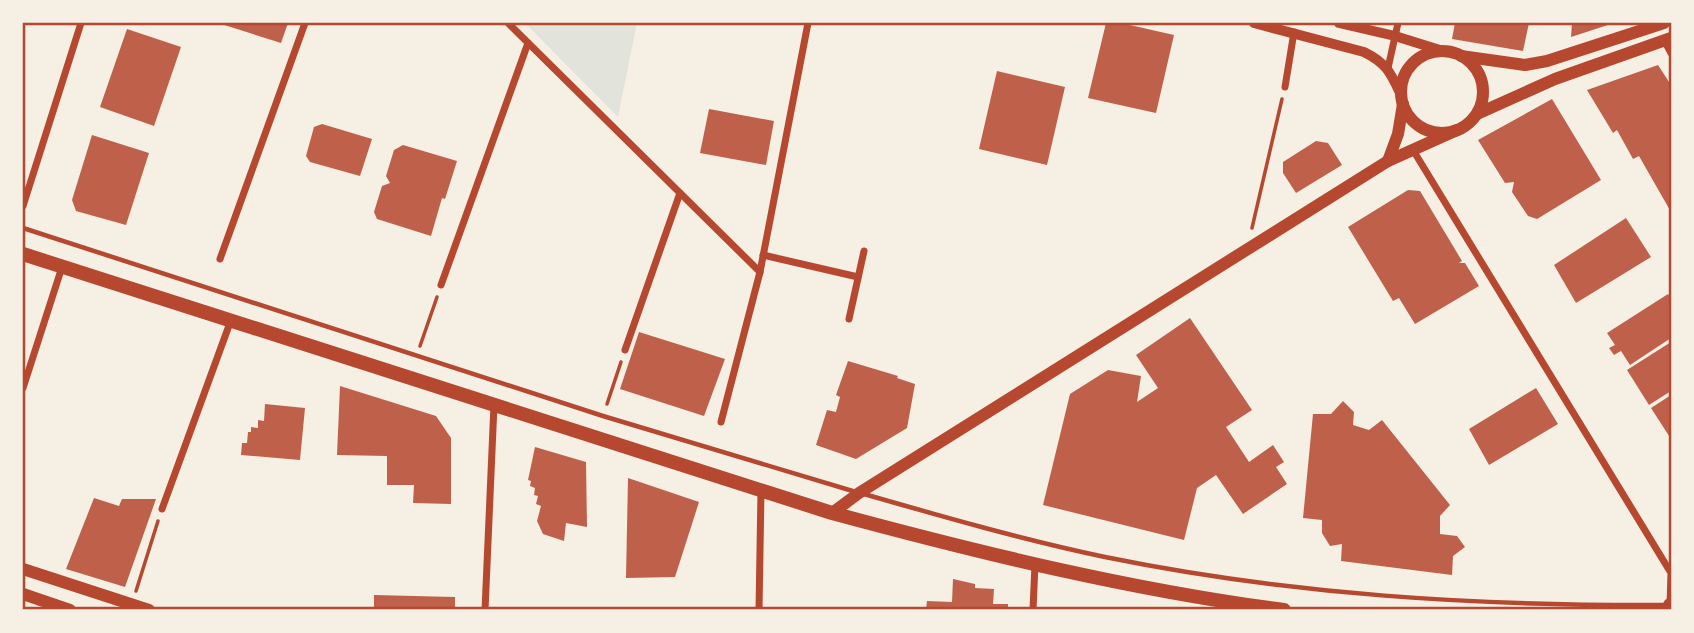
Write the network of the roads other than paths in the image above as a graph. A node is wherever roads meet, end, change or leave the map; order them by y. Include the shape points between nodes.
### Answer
1 (81, 23) edge
2 (305, 23) edge
3 (508, 23) edge
4 (808, 23) edge
5 (1254, 23) edge
6 (1339, 23) edge
7 (1398, 23) edge
8 (1664, 23) edge
9 (1294, 32) junction
10 (1395, 36) junction
11 (1668, 39) edge
12 (528, 43) junction
13 (1443, 51) junction
14 (1671, 53) edge
15 (1461, 56) junction
16 (1388, 68) junction
17 (1284, 87) road end
18 (1402, 101) junction
19 (1477, 114) junction
20 (1457, 131) junction
21 (1413, 150) junction
22 (1388, 161) junction
23 (680, 193) junction
24 (23, 206) edge
25 (23, 228) edge
26 (864, 251) dead end
27 (23, 254) edge
28 (763, 255) junction
29 (220, 258) dead end
30 (62, 267) junction
31 (760, 272) junction
32 (859, 277) junction
33 (441, 285) road end
34 (849, 319) dead end
35 (231, 320) junction
36 (625, 350) road end
37 (23, 388) edge
38 (494, 405) junction
39 (721, 422) dead end
40 (761, 490) junction
41 (859, 493) junction
42 (162, 509) road end
43 (832, 513) junction
44 (1035, 564) junction
45 (23, 569) edge
46 (1671, 573) edge
47 (23, 594) edge
48 (1670, 607) edge
49 (70, 610) edge
50 (149, 610) edge
51 (485, 610) edge
52 (759, 610) edge
53 (1033, 610) edge
54 (1284, 610) edge

1 - 24 street
2 - 29 street
3 - 12 street
4 - 28 street
5 - 9 street
6 - 10 street
7 - 10 street
8 - 15 main road via 1525,65
9 - 16 street via 1364,52
9 - 17 street
10 - 13 street
10 - 16 street
11 - 14 street
11 - 19 main road via 1555,79
12 - 23 street
12 - 33 street
13 - 15 main road
13 - 18 main road via 1421,57 1412,65 1402,85
15 - 19 main road via 1482,81
16 - 18 street
18 - 20 main road via 1419,126 1431,132
18 - 22 main road via 1398,134
19 - 20 main road
20 - 21 main road
21 - 22 main road
21 - 46 street
22 - 41 main road
23 - 31 street
23 - 36 street
25 - 41 lane via 603,416
26 - 32 street
27 - 30 main road
28 - 31 street
28 - 32 street
30 - 35 main road
30 - 37 street
31 - 39 street
32 - 34 street
35 - 38 main road
35 - 42 street
38 - 40 main road
38 - 51 street
40 - 43 main road
40 - 52 street
41 - 43 main road
41 - 48 lane via 1067,548 1254,582 1499,604
43 - 44 main road
44 - 53 street
44 - 54 main road via 1209,600
45 - 50 main road
46 - 48 street
47 - 49 main road

